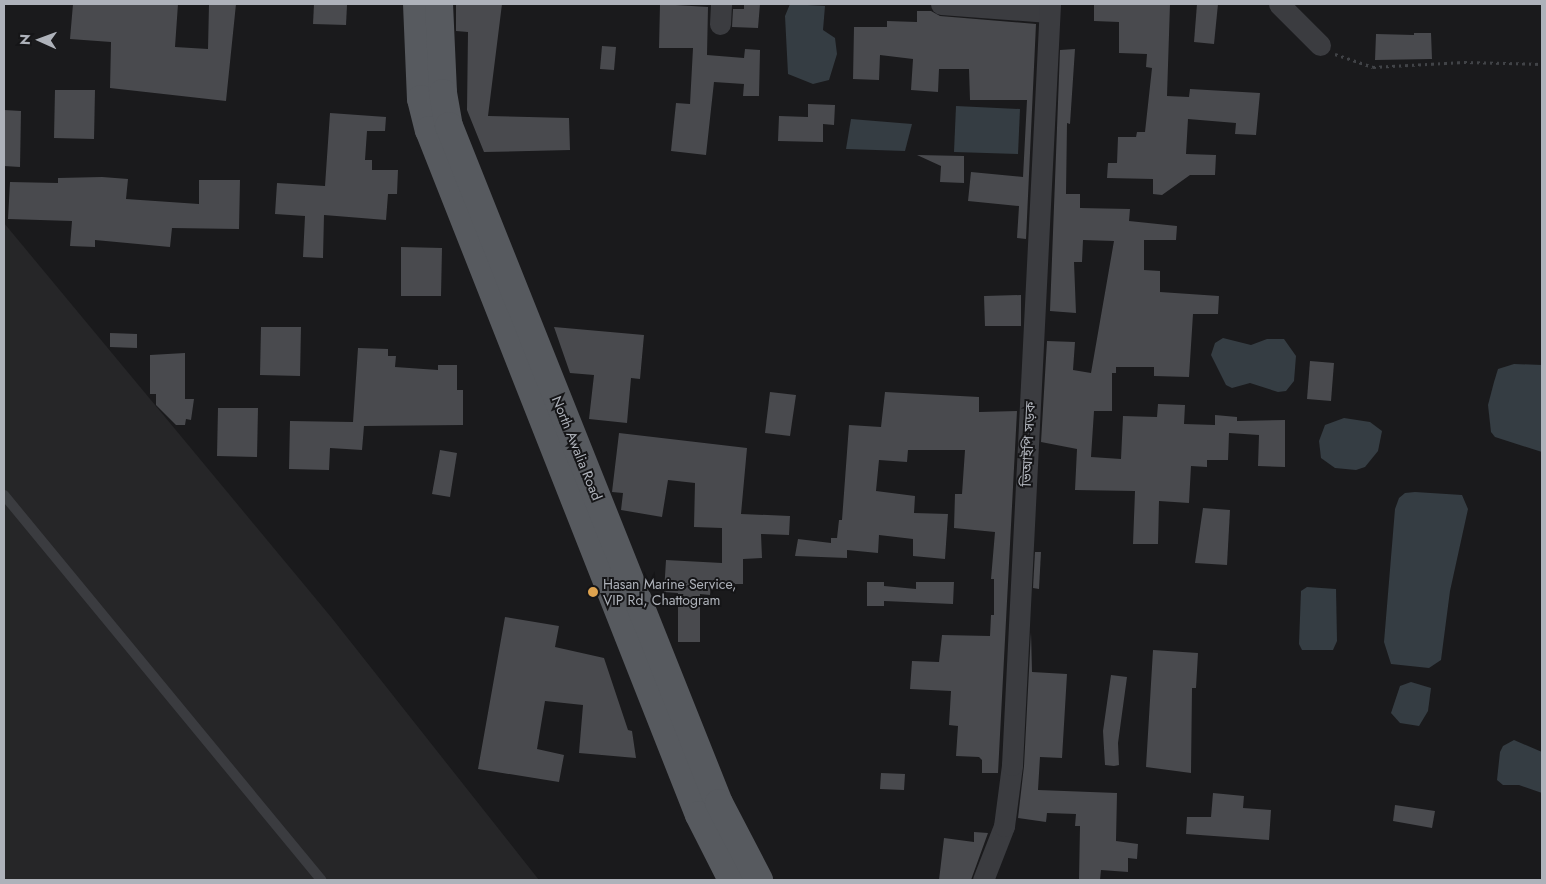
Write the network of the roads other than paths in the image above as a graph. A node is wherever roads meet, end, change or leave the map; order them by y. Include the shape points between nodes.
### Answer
1 (416, 4) edge
2 (439, 4) edge
3 (941, 4) edge
4 (1279, 4) edge
5 (1049, 8) edge
6 (1320, 45) road end
7 (4, 495) edge
8 (321, 880) edge
9 (732, 880) edge
10 (759, 880) edge
11 (983, 880) edge

1 - 9 main road, North Awalia Road via 421,99 429,130 699,816
2 - 10 main road, North Awalia Road via 443,92 449,126 719,803
3 - 5 street
4 - 6 street
5 - 11 street, ভিআইপি সড়ক via 1012,765 1004,826
7 - 8 lane

